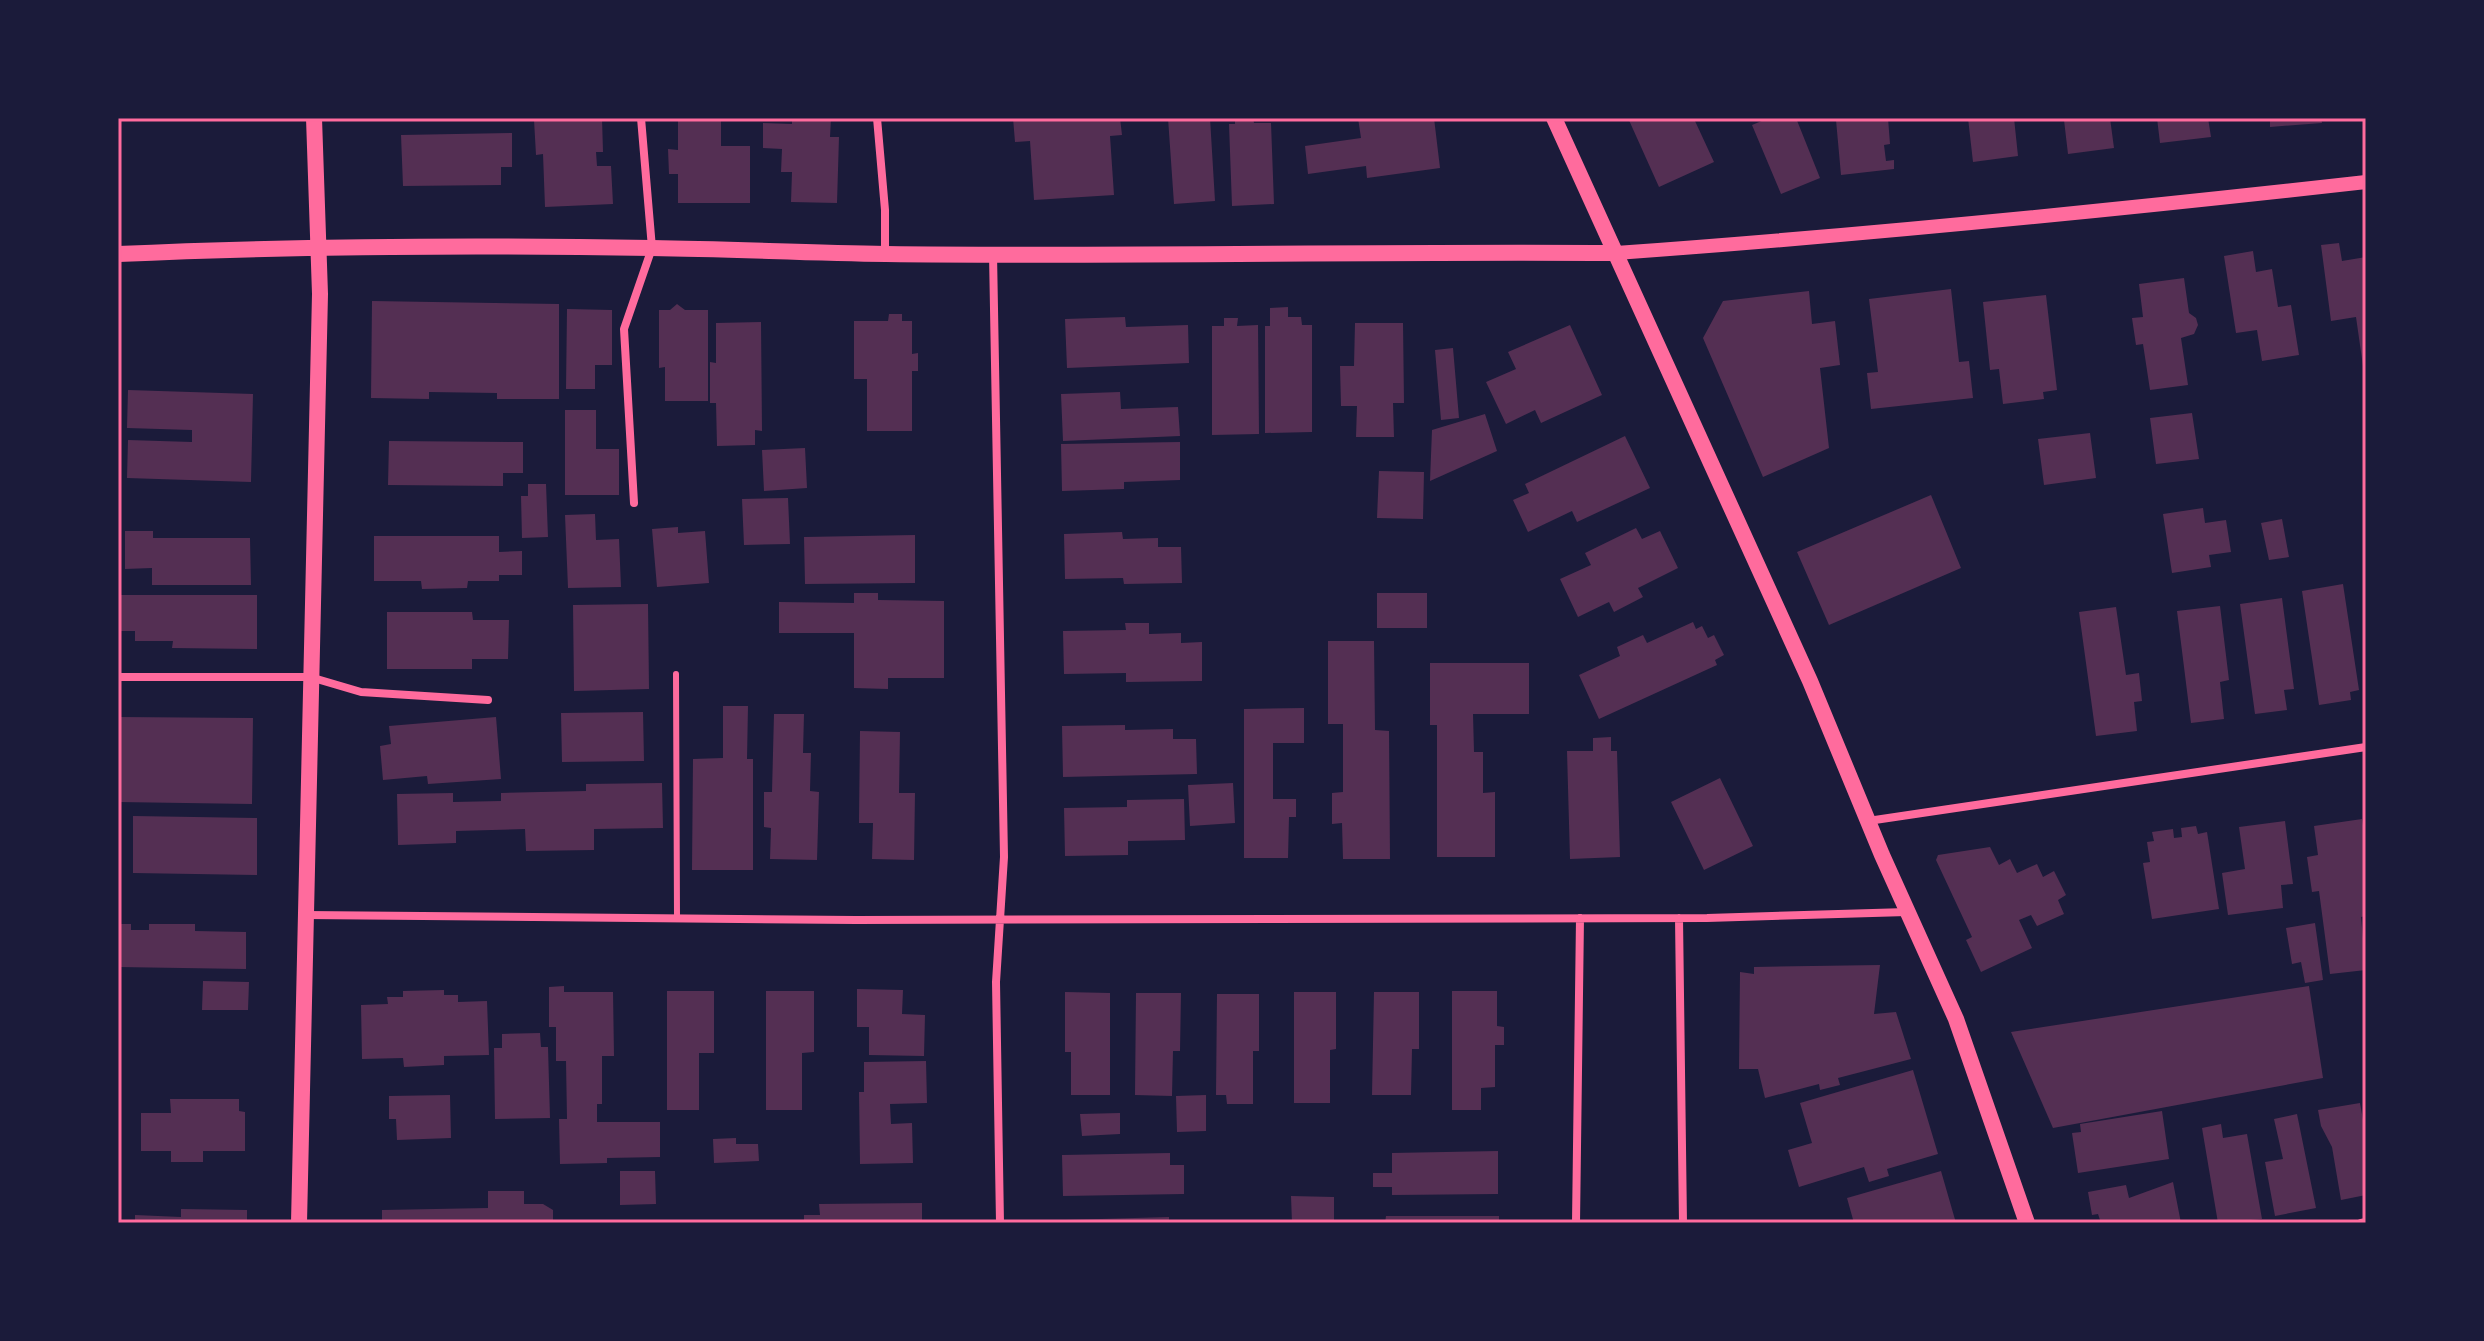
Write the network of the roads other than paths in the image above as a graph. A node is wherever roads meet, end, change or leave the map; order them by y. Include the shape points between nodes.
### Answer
1 (314, 118) edge
2 (641, 118) edge
3 (877, 118) edge
4 (1554, 118) edge
5 (2366, 182) edge
6 (318, 247) junction
7 (652, 248) junction
8 (1616, 253) junction
9 (118, 254) edge
10 (885, 254) junction
11 (993, 254) junction
12 (634, 503) dead end
13 (676, 674) dead end
14 (118, 677) edge
15 (310, 677) junction
16 (488, 700) dead end
17 (2366, 747) edge
18 (1868, 821) junction
19 (1907, 912) junction
20 (305, 915) junction
21 (677, 918) junction
22 (1580, 918) junction
23 (1679, 918) junction
24 (999, 919) junction
25 (299, 1223) edge
26 (1000, 1223) edge
27 (1576, 1223) edge
28 (1683, 1223) edge
29 (2027, 1223) edge

1 - 6 main road
2 - 7 street
3 - 10 street
4 - 8 main road
5 - 8 street via 1798,241
6 - 7 main road
6 - 9 main road
6 - 15 main road
7 - 10 main road
7 - 12 street via 624,329
8 - 11 main road
8 - 18 main road
10 - 11 main road
11 - 24 street via 1004,857
13 - 21 lane
14 - 15 street
15 - 16 street via 361,692
15 - 20 main road
17 - 18 street
18 - 19 main road
19 - 23 street
19 - 29 main road via 1956,1019
20 - 21 street
20 - 25 main road
21 - 24 street
22 - 23 street
22 - 24 street
22 - 27 street
23 - 28 street
24 - 26 street

